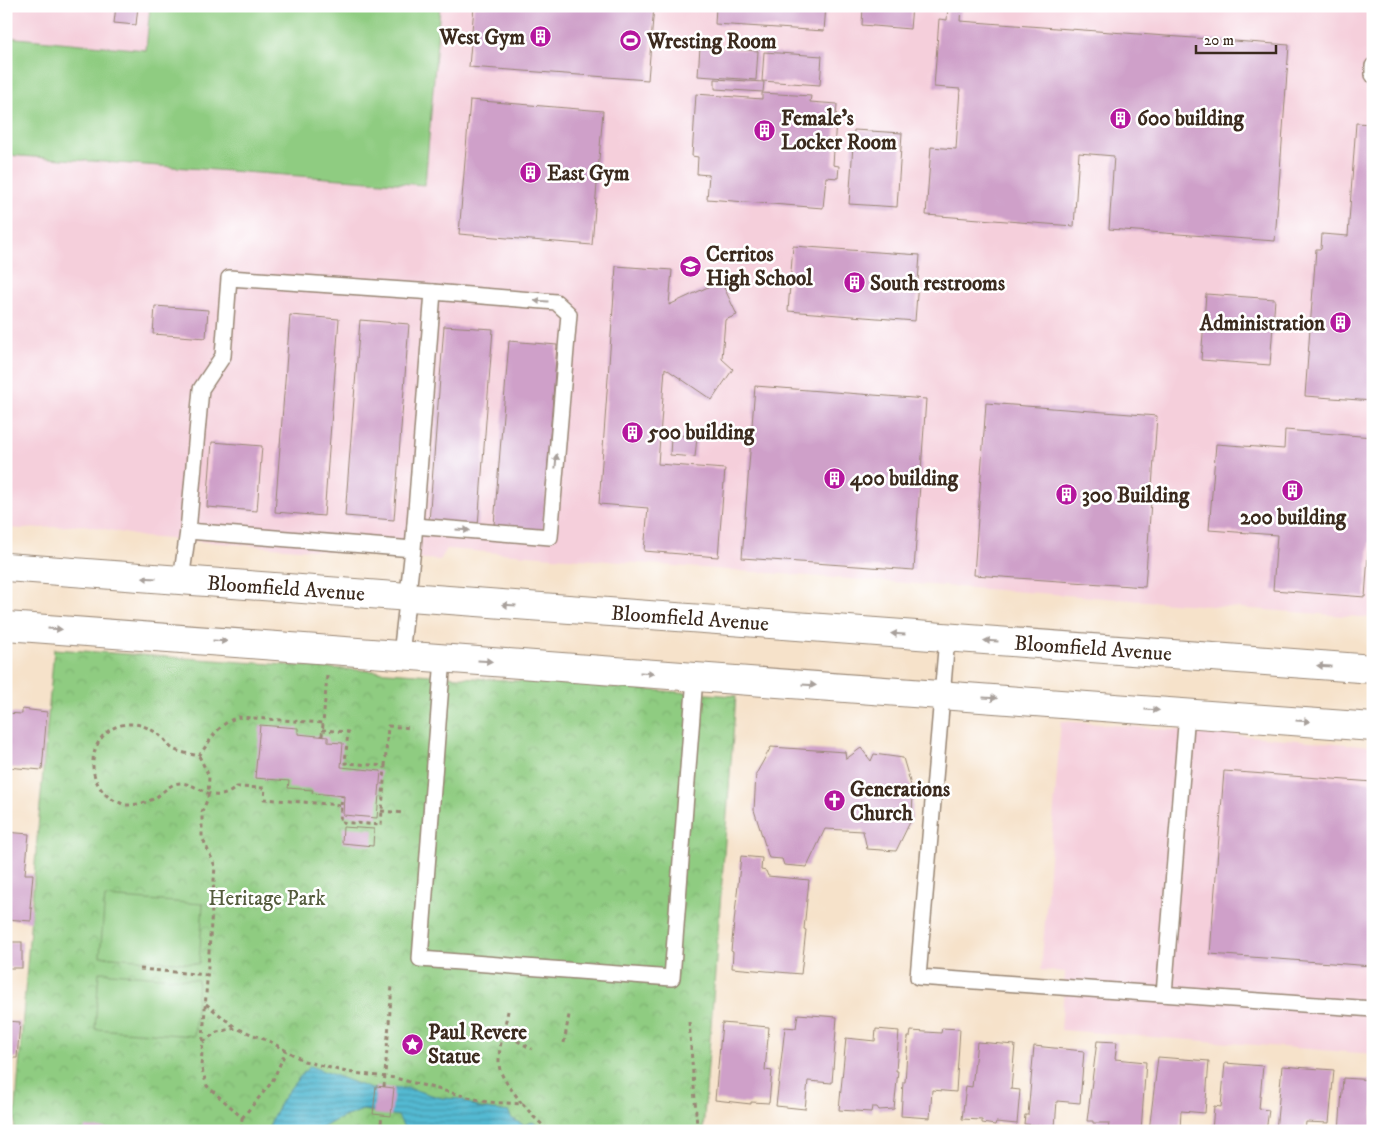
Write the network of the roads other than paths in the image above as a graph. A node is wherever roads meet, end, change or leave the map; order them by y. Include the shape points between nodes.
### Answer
1 (1373, 66) edge
2 (1373, 75) edge
3 (432, 292) junction
4 (415, 526) junction
5 (188, 531) junction
6 (413, 548) junction
7 (6, 567) edge
8 (181, 580) junction
9 (407, 597) junction
10 (6, 626) edge
11 (946, 638) junction
12 (401, 655) junction
13 (443, 658) junction
14 (1373, 669) edge
15 (695, 677) junction
16 (942, 695) junction
17 (1187, 713) junction
18 (1373, 727) edge
19 (1164, 994) junction
20 (1373, 1009) edge

1 - 2 lane
3 - 4 lane
4 -> 3 lane via 550,537 569,314 556,302
3 - 5 lane via 229,278 223,356 201,389
4 - 6 lane
5 - 6 lane
5 - 8 lane
6 - 9 lane
8 -> 7 street, Bloomfield Avenue
8 - 9 street, Bloomfield Avenue
11 -> 9 street, Bloomfield Avenue
9 - 12 lane
10 -> 12 street
14 -> 11 street, Bloomfield Avenue
11 - 16 lane
12 - 13 street
13 -> 15 street
13 - 15 lane via 420,959 672,978
15 -> 16 street
16 -> 17 street
16 - 19 lane via 918,977
17 -> 18 street
17 - 19 lane
19 - 20 lane

